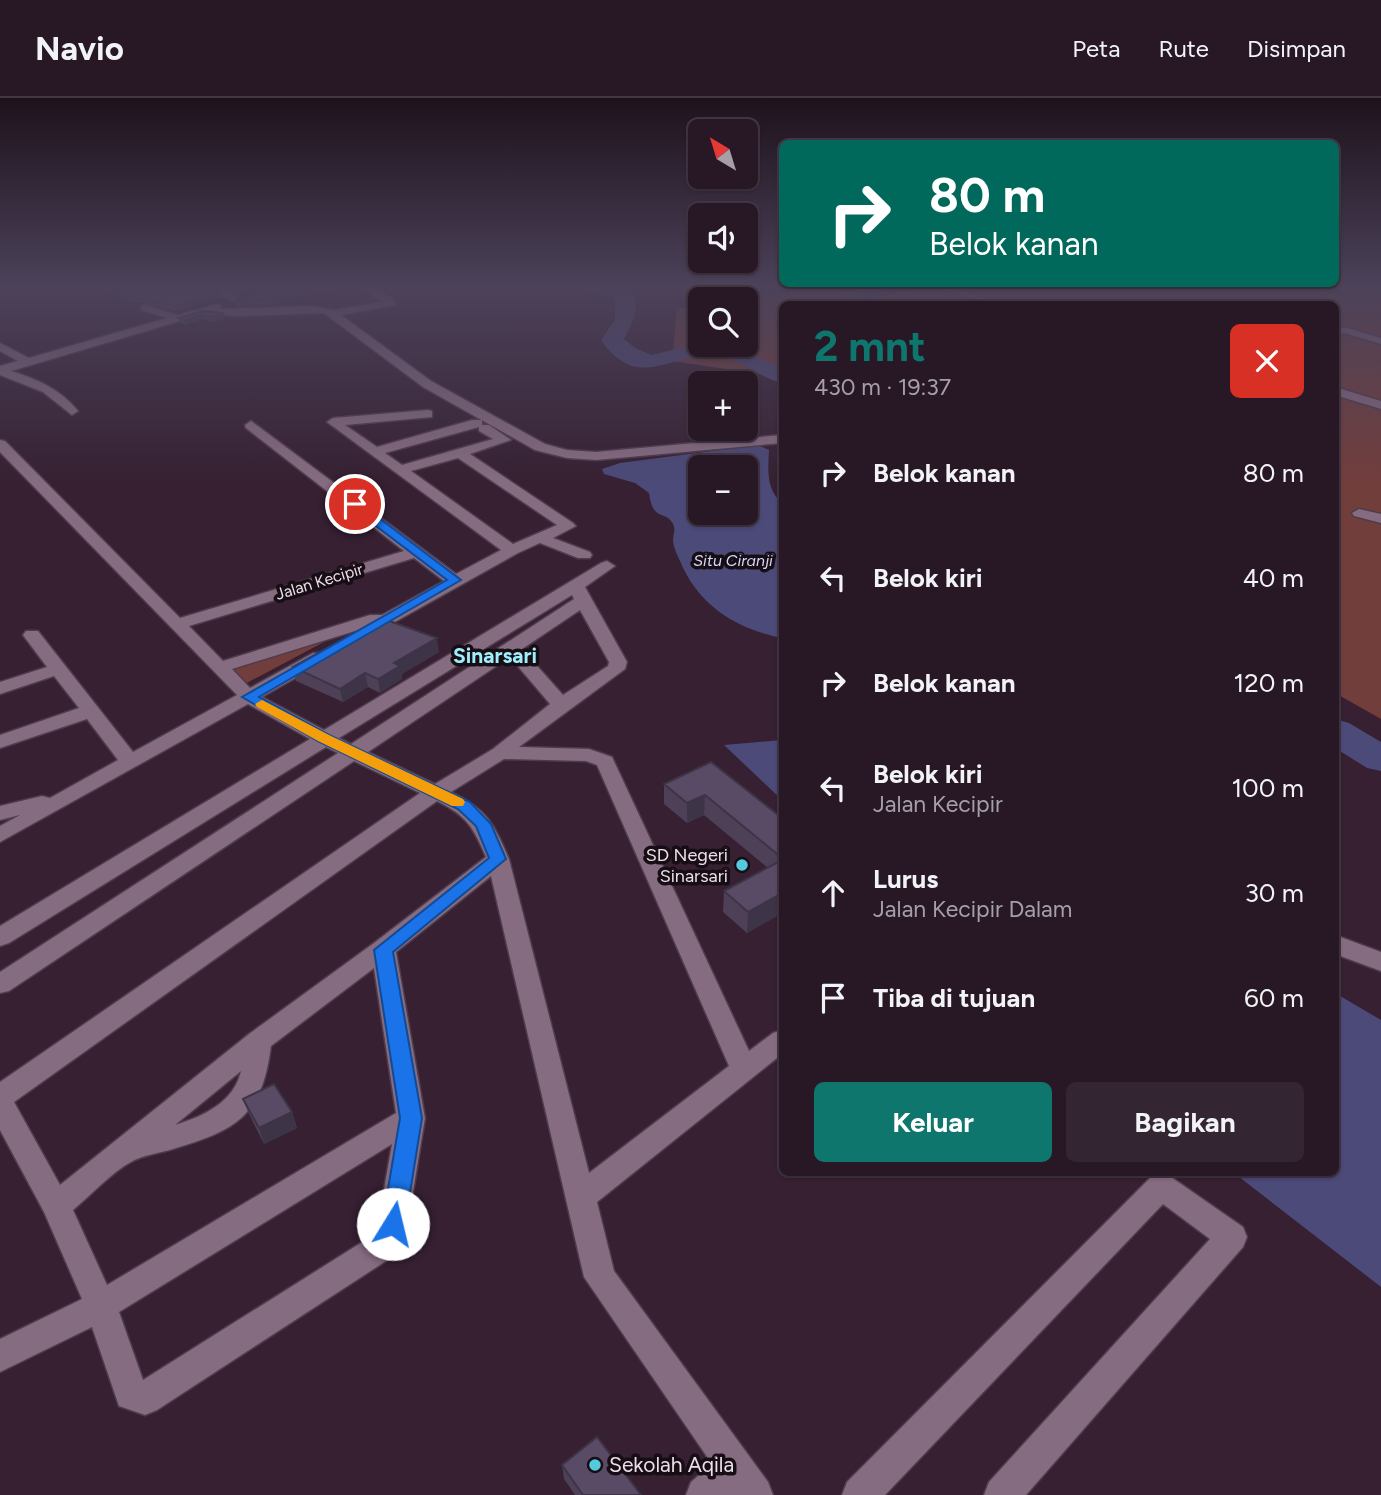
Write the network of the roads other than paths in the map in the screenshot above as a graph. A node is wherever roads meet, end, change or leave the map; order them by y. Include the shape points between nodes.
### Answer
1 (12, 353) edge
2 (57, 353) edge
3 (385, 353) edge
4 (27, 362) junction
5 (0, 370) edge
6 (1339, 392) edge
7 (1381, 405) edge
8 (72, 411) dead end
9 (318, 413) dead end
10 (428, 414) junction
11 (333, 422) junction
12 (477, 423) junction
13 (251, 425) dead end
14 (351, 434) junction
15 (779, 439) edge
16 (0, 444) edge
17 (374, 452) junction
18 (460, 453) junction
19 (400, 470) junction
20 (1359, 513) dead end
21 (1381, 519) edge
22 (540, 538) junction
23 (512, 550) junction
24 (416, 552) junction
25 (584, 555) dead end
26 (607, 566) dead end
27 (455, 580) junction
28 (579, 593) junction
29 (400, 611) junction
30 (177, 624) junction
31 (32, 635) dead end
32 (511, 648) junction
33 (218, 668) junction
34 (58, 669) junction
35 (0, 688) edge
36 (249, 697) junction
37 (561, 705) junction
38 (90, 711) junction
39 (323, 738) junction
40 (0, 742) edge
41 (354, 752) junction
42 (500, 753) junction
43 (130, 762) junction
44 (436, 792) junction
45 (71, 795) junction
46 (0, 813) edge
47 (0, 835) edge
48 (498, 859) junction
49 (0, 937) edge
50 (1339, 946) edge
51 (383, 950) junction
52 (1381, 962) edge
53 (0, 984) edge
54 (779, 1042) edge
55 (744, 1070) junction
56 (0, 1097) edge
57 (0, 1103) edge
58 (411, 1118) junction
59 (579, 1198) junction
60 (56, 1206) junction
61 (102, 1306) junction
62 (0, 1356) edge
63 (734, 1468) junction
64 (704, 1495) edge
65 (755, 1495) edge
66 (860, 1495) edge
67 (1002, 1495) edge

1 - 4 street
2 - 4 street
3 - 15 street via 427,384 554,451 596,456
4 - 5 street
5 - 8 street via 49,388
6 - 7 street
9 - 11 street
10 - 11 street
10 - 12 street via 451,409
10 - 14 street
11 - 14 street
12 - 17 street
12 - 18 street via 504,440
13 - 24 street
14 - 17 street
16 - 30 street
17 - 19 street
18 - 19 street
18 - 22 street via 568,524
19 - 23 street
20 - 21 street
22 - 23 street
22 - 25 street
23 - 27 street
24 - 27 street
24 - 30 street, Jalan Kecipir
26 - 28 street
27 - 29 street
28 - 32 street
28 - 37 street via 618,666
28 - 39 street
29 - 33 street
29 - 36 street
30 - 33 street
31 - 34 street
32 - 37 street
32 - 41 street
33 - 36 street
34 - 35 street
34 - 38 street
36 - 39 street
36 - 43 street
37 - 42 street
38 - 40 street
38 - 43 street
39 - 41 street
39 - 49 street
41 - 44 street
41 - 53 street
42 - 44 street
42 - 55 street via 589,755 605,761
43 - 45 street
44 - 48 street via 474,813
44 - 56 street
45 - 46 street
45 - 47 street
48 - 51 street
48 - 59 street
50 - 52 street
51 - 58 street
51 - 60 street via 258,1041 247,1092 235,1107 199,1128 118,1154
54 - 55 street
55 - 59 street
57 - 60 street
58 - 61 street
58 - 61 street via 386,1242 145,1398 131,1394
59 - 63 street via 600,1277
60 - 61 street
61 - 62 street
63 - 64 street
63 - 65 street
66 - 67 street via 1161,1186 1232,1237

